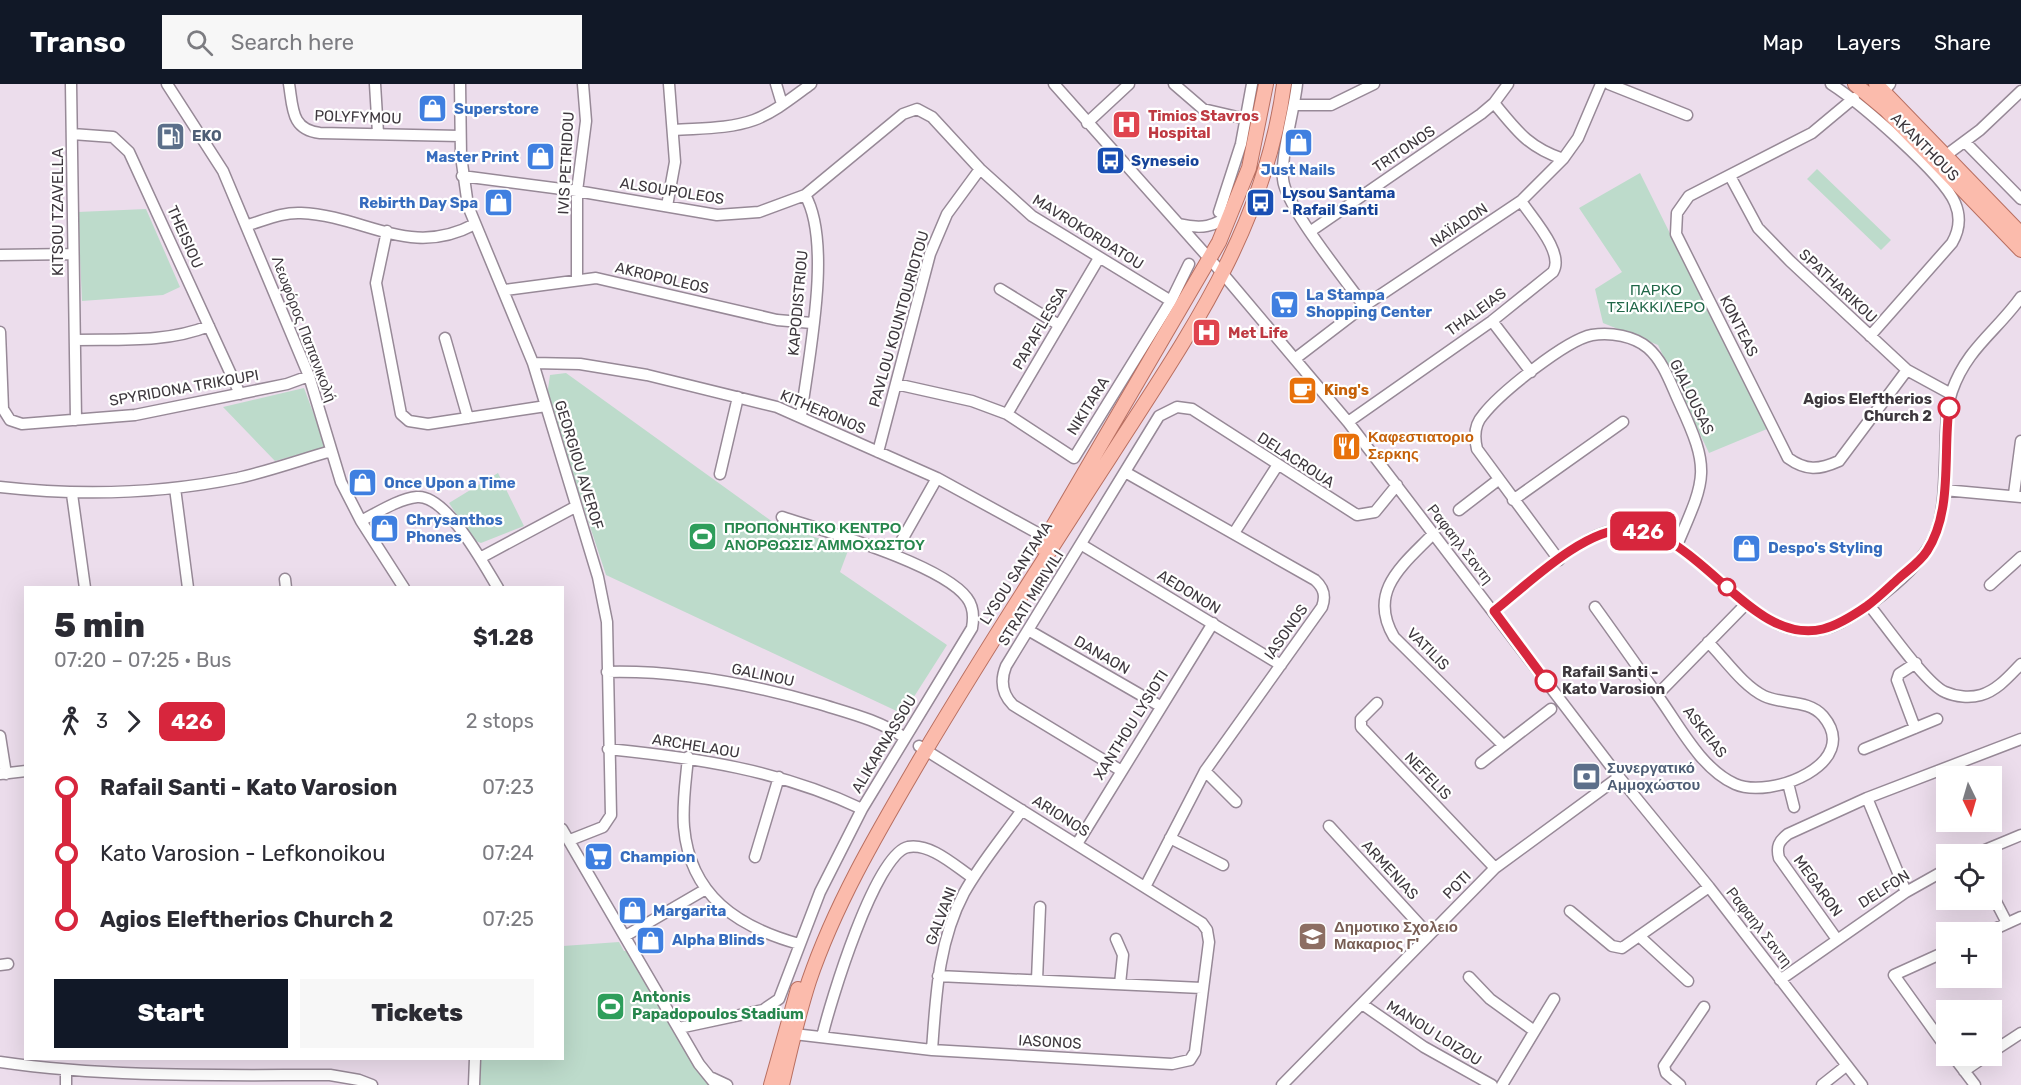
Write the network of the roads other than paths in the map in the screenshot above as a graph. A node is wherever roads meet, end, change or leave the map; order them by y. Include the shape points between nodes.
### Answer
1 (71, 84) edge
2 (167, 84) edge
3 (289, 84) edge
4 (375, 84) edge
5 (460, 84) edge
6 (583, 84) edge
7 (669, 84) edge
8 (776, 84) edge
9 (811, 84) edge
10 (1054, 84) edge
11 (1129, 84) edge
12 (1174, 84) edge
13 (1252, 84) edge
14 (1266, 84) edge
15 (1284, 84) edge
16 (1297, 84) edge
17 (1374, 84) edge
18 (1508, 84) edge
19 (1601, 84) edge
20 (1609, 84) edge
21 (1831, 84) edge
22 (1855, 84) edge
23 (1883, 86) edge
24 (2021, 91) edge
25 (1854, 98) junction
26 (1494, 103) junction
27 (782, 104) junction
28 (1294, 105) junction
29 (917, 109) joint
30 (1687, 115) dead end
31 (1246, 119) junction
32 (1087, 123) junction
33 (674, 130) junction
34 (72, 134) junction
35 (378, 134) junction
36 (460, 135) junction
37 (1965, 142) junction
38 (1944, 156) junction
39 (1563, 159) junction
40 (980, 169) junction
41 (462, 176) junction
42 (1730, 176) junction
43 (578, 191) junction
44 (805, 195) junction
45 (2021, 200) edge
46 (1521, 201) junction
47 (667, 206) junction
48 (1235, 207) junction
49 (1219, 212) dead end
50 (475, 224) junction
51 (1179, 224) junction
52 (248, 225) junction
53 (387, 231) junction
54 (1311, 231) junction
55 (2021, 234) edge
56 (2021, 250) edge
57 (72, 254) junction
58 (0, 255) edge
59 (1099, 258) junction
60 (1210, 260) junction
61 (1190, 264) dead end
62 (1223, 274) junction
63 (577, 279) junction
64 (505, 290) junction
65 (1000, 290) dead end
66 (2021, 297) edge
67 (1171, 301) junction
68 (2018, 304) edge
69 (1364, 306) junction
70 (1492, 321) junction
71 (812, 323) junction
72 (1059, 325) junction
73 (209, 326) junction
74 (0, 332) edge
75 (1870, 336) junction
76 (445, 338) dead end
77 (75, 340) junction
78 (1296, 358) junction
79 (533, 363) junction
80 (1906, 370) junction
81 (1531, 372) junction
82 (309, 376) junction
83 (896, 384) junction
84 (240, 394) junction
85 (1951, 394) junction
86 (738, 397) junction
87 (546, 406) junction
88 (1173, 408) joint
89 (1007, 414) junction
90 (801, 416) junction
91 (468, 418) junction
92 (76, 420) junction
93 (1348, 422) junction
94 (1623, 422) dead end
95 (2021, 441) edge
96 (331, 451) junction
97 (878, 452) junction
98 (1277, 466) junction
99 (1125, 472) junction
100 (720, 474) dead end
101 (937, 478) junction
102 (1498, 480) junction
103 (1397, 485) junction
104 (0, 487) edge
105 (175, 488) junction
106 (1944, 490) junction
107 (72, 494) junction
108 (2017, 495) edge
109 (1513, 500) junction
110 (575, 507) junction
111 (1459, 510) dead end
112 (782, 517) dead end
113 (361, 521) junction
114 (1234, 533) junction
115 (1433, 534) junction
116 (1051, 541) junction
117 (1082, 545) junction
118 (1677, 545) junction
119 (894, 554) junction
120 (2021, 557) edge
121 (480, 558) junction
122 (1559, 560) junction
123 (1990, 585) dead end
124 (85, 586) edge
125 (188, 586) edge
126 (403, 586) edge
127 (497, 586) edge
128 (1746, 604) junction
129 (1869, 605) junction
130 (1595, 607) dead end
131 (1494, 611) junction
132 (1213, 623) junction
133 (1028, 630) junction
134 (1708, 642) junction
135 (1916, 663) junction
136 (2021, 663) edge
137 (1281, 665) junction
138 (607, 672) junction
139 (1658, 694) junction
140 (1377, 704) dead end
141 (1160, 706) junction
142 (1551, 709) dead end
143 (1937, 719) dead end
144 (1915, 728) junction
145 (0, 736) edge
146 (905, 738) junction
147 (2021, 739) edge
148 (1503, 745) junction
149 (922, 748) junction
150 (608, 749) junction
151 (1864, 749) dead end
152 (688, 757) junction
153 (1481, 763) dead end
154 (1120, 770) junction
155 (24, 771) edge
156 (1205, 771) junction
157 (3, 774) edge
158 (779, 777) junction
159 (1619, 777) junction
160 (1788, 783) junction
161 (1867, 798) junction
162 (1236, 802) dead end
163 (1794, 807) dead end
164 (862, 809) junction
165 (1022, 810) junction
166 (1329, 826) dead end
167 (564, 832) edge
168 (2021, 835) edge
169 (1170, 838) junction
170 (570, 840) junction
171 (1077, 844) junction
172 (1999, 844) edge
173 (755, 857) dead end
174 (1223, 865) dead end
175 (1495, 868) junction
176 (1936, 875) edge
177 (973, 878) junction
178 (1146, 887) junction
179 (1709, 887) junction
180 (706, 889) junction
181 (1906, 892) junction
182 (1040, 907) dead end
183 (2000, 910) edge
184 (1570, 911) dead end
185 (1188, 913) joint
186 (2021, 917) edge
187 (2007, 923) junction
188 (2002, 925) edge
189 (1428, 934) junction
190 (627, 935) junction
191 (1640, 936) junction
192 (1836, 938) junction
193 (1116, 939) dead end
194 (799, 944) junction
195 (1936, 956) edge
196 (938, 976) junction
197 (1469, 977) dead end
198 (1037, 980) junction
199 (1780, 980) junction
200 (1688, 981) dead end
201 (1120, 984) junction
202 (1202, 988) junction
203 (1554, 999) dead end
204 (1362, 1004) junction
205 (1704, 1007) dead end
206 (679, 1028) junction
207 (1533, 1030) junction
208 (1936, 1033) edge
209 (2021, 1033) edge
210 (794, 1034) junction
211 (822, 1037) junction
212 (2002, 1045) edge
213 (932, 1050) junction
214 (476, 1060) edge
215 (0, 1062) edge
216 (1846, 1066) junction
217 (1960, 1066) edge
218 (1971, 1066) edge
219 (66, 1071) junction
220 (1964, 1071) junction
221 (255, 1080) edge
222 (714, 1082) edge
223 (66, 1085) edge
224 (372, 1085) edge
225 (474, 1085) edge
226 (727, 1085) edge
227 (771, 1085) edge
228 (782, 1085) edge
229 (1282, 1085) edge
230 (1492, 1085) edge
231 (1502, 1085) edge
232 (1680, 1085) edge
233 (1822, 1085) edge
234 (1862, 1085) edge
235 (1975, 1085) edge

1 - 34 street, KITSOU TZAVELLA
2 - 52 street, Λεωφόρος Παπανικολή via 221,167
3 - 35 street, POLYFYMOU via 296,121 306,130
4 - 35 street
5 - 36 street, GEORGIOU AVEROF
6 - 43 street, IVIS PETRIDOU via 586,121
7 - 33 street
8 - 27 street
9 - 27 street
10 - 32 street, Ραφαηλ Σαντη
11 - 32 street
12 - 31 street via 1203,109
13 - 31 street
14 - 48 main road, LYSOU SANTAMA via 1254,150
15 - 62 main road, LYSOU SANTAMA via 1264,180
16 - 28 street
17 - 28 street via 1331,105
18 - 26 street, TRITONOS
19 - 39 street, NAÏADON via 1589,117
20 - 30 street
21 - 25 street, AKANTHOUS
22 - 56 main road via 1885,109
23 - 38 main road
24 - 37 street
25 - 42 street, KONTEAS via 1820,129
25 - 75 street, AKANTHOUS via 1949,193 1959,219 1952,243
26 - 39 street via 1526,141
26 - 54 street, TRITONOS
27 - 33 street via 763,116 738,124
28 - 54 street via 1283,170 1284,187
29 - 40 street, MAVROKORDATOU via 932,117
29 - 44 street, ALSOUPOLEOS via 903,114
31 - 49 street
32 - 51 street, Ραφαηλ Σαντη
33 - 47 street via 674,172
34 - 57 street, KITSOU TZAVELLA
34 - 73 street, THEISIOU via 103,135 126,147
35 - 36 street, POLYFYMOU
36 - 41 street, GEORGIOU AVEROF
37 - 38 street
37 - 45 street
38 - 55 main road
39 - 46 street, NAÏADON
40 - 59 street, MAVROKORDATOU via 1032,216
40 - 83 street, PAVLOU KOUNTOURIOTOU via 947,214 933,244
41 - 43 street, ALSOUPOLEOS
41 - 50 street, GEORGIOU AVEROF
42 - 75 street, SPATHARIKOU via 1758,228
42 - 80 street, KONTEAS via 1684,201 1677,213 1676,234 1788,458 1802,469 1823,468 1839,460
43 - 47 street, ALSOUPOLEOS
43 - 63 street, IVIS PETRIDOU
44 - 47 street, ALSOUPOLEOS via 759,212 737,214 717,215
44 - 71 street, KAPODISTRIOU via 818,231
46 - 69 street, NAÏADON
46 - 70 street, THALEIAS via 1556,252 1557,266
48 - 51 street via 1213,225
48 - 60 main road, LYSOU SANTAMA
50 - 53 street via 452,236 438,238
50 - 64 street, GEORGIOU AVEROF
51 - 60 street, Ραφαηλ Σαντη
52 - 53 street via 299,213
52 - 82 street, Λεωφόρος Παπανικολή
53 - 91 street via 376,283 398,407 409,421 419,424
54 - 69 street
57 - 58 street
57 - 77 street, KITSOU TZAVELLA
59 - 67 street, MAVROKORDATOU
59 - 72 street, PAPAFLESSA
60 - 62 street, Ραφαηλ Σαντη
60 - 116 main road, LYSOU SANTAMA via 1121,407
61 - 67 street, NIKITARA
62 - 78 street, Ραφαηλ Σαντη
62 - 116 main road, LYSOU SANTAMA
63 - 64 street, AKROPOLEOS
63 - 71 street, AKROPOLEOS via 605,280 777,320
64 - 79 street, GEORGIOU AVEROF
65 - 72 street
66 - 68 street
67 - 89 street, NIKITARA via 1074,458
68 - 85 street via 1968,357
69 - 78 street, NAÏADON
70 - 81 street
70 - 93 street, THALEIAS
71 - 90 street, KAPODISTRIOU
72 - 89 street, PAPAFLESSA
73 - 77 street via 162,339
73 - 84 street, THEISIOU
74 - 92 street, SPYRIDONA TRIKOUPI via 3,409 10,420 22,424
75 - 80 street, SPATHARIKOU
76 - 91 street
77 - 92 street, KITSOU TZAVELLA
78 - 93 street, Ραφαηλ Σαντη
79 - 86 street, KITHERONOS via 580,364 647,375
79 - 87 street, GEORGIOU AVEROF
80 - 85 street, SPATHARIKOU
81 - 102 street, GIALOUSAS via 1482,416 1476,428 1477,450
81 - 118 street, GIALOUSAS via 1577,340 1593,335 1626,337 1650,349 1663,366 1702,456 1694,507
82 - 84 street, SPYRIDONA TRIKOUPI
82 - 96 street, Λεωφόρος Παπανικολή
83 - 89 street, NIKITARA via 972,401
83 - 97 street, PAVLOU KOUNTOURIOTOU
84 - 92 street, SPYRIDONA TRIKOUPI via 135,416
85 - 106 street
86 - 90 street, KITHERONOS
86 - 100 street
87 - 91 street
87 - 110 street, GEORGIOU AVEROF
88 - 98 street, DELACROUA via 1192,409
88 - 99 street, STRATI MIRIVILI via 1155,420
90 - 97 street, KITHERONOS
93 - 103 street, Ραφαηλ Σαντη
94 - 109 street
95 - 108 street
96 - 105 street via 239,478
96 - 113 street, Λεωφόρος Παπανικολή via 341,482
97 - 101 street, KITHERONOS
98 - 103 street, DELACROUA via 1361,516 1378,509
98 - 114 street
99 - 114 street, IASONOS
99 - 117 street, STRATI MIRIVILI
101 - 116 street, KITHERONOS
101 - 119 street
102 - 109 street, GIALOUSAS
102 - 111 street
103 - 115 street, Ραφαηλ Σαντη
104 - 107 street
105 - 107 street
105 - 125 street
106 - 108 street
106 - 129 street via 1939,522 1928,550
107 - 124 street
109 - 122 street, GIALOUSAS
110 - 121 street
110 - 138 street, GEORGIOU AVEROF via 605,611
112 - 119 street, ALIKARNASSOU
113 - 121 street via 408,499 428,498 442,507
113 - 126 street, Λεωφόρος Παπανικολή
114 - 137 street, IASONOS via 1315,580 1323,589 1322,607
115 - 131 street, Ραφαηλ Σαντη
115 - 148 street, VATILIS via 1393,576 1384,599 1386,624 1394,638
116 - 149 main road, LYSOU SANTAMA
117 - 132 street, AEDONON
117 - 133 street, STRATI MIRIVILI
118 - 122 street via 1644,531 1619,529 1596,536
118 - 128 street
119 - 146 street, ALIKARNASSOU via 954,586 966,596 973,614 970,634
120 - 123 street
121 - 127 street
122 - 131 street
128 - 129 street via 1782,625 1807,631 1832,626
128 - 134 street
129 - 135 street
130 - 139 street, ASKEIAS
131 - 159 street, Ραφαηλ Σαντη
132 - 137 street, AEDONON
132 - 141 street, XANTHOU LYSIOTI
133 - 141 street, DANAON
133 - 154 street, STRATI MIRIVILI via 1004,670 1002,683 1007,699
134 - 139 street
134 - 160 street, ASKEIAS via 1762,695 1815,709 1829,726 1828,757 1809,773
135 - 136 street via 1943,692 1962,697 1992,690
135 - 144 street via 1899,674 1897,680
137 - 156 street, IASONOS
138 - 146 street, GALINOU via 747,685 858,716
138 - 150 street, GEORGIOU AVEROF
139 - 160 street, ASKEIAS via 1696,749 1722,776 1753,788
140 - 175 street, NEFELIS via 1361,719 1361,727
141 - 154 street, XANTHOU LYSIOTI
142 - 148 street
143 - 144 street
144 - 151 street
145 - 157 street
146 - 164 street, ALIKARNASSOU
147 - 161 street, MEGARON
148 - 153 street
149 - 165 street, ARIONOS
149 - 210 main road, LYSOU SANTAMA via 857,869 810,980
149 - 227 main road, LYSOU SANTAMA via 862,840 833,901 801,977
150 - 152 street, ARCHELAOU
150 - 170 street, GEORGIOU AVEROF via 610,820 603,827
152 - 158 street, ARCHELAOU
152 - 180 street via 684,828 690,855
154 - 171 street, XANTHOU LYSIOTI
155 - 157 street
156 - 162 street
156 - 169 street, IASONOS
158 - 164 street, ARCHELAOU
158 - 173 street
159 - 175 street, POTI
159 - 179 street, Ραφαηλ Σαντη
160 - 163 street
161 - 181 street
161 - 192 street, MEGARON via 1788,834 1778,846 1779,858
164 - 194 street, ALIKARNASSOU
165 - 171 street, ARIONOS
165 - 177 street, GALVANI
166 - 189 street, ARMENIAS
167 - 170 street
168 - 172 street
169 - 174 street
169 - 178 street, IASONOS
170 - 190 street
171 - 178 street, ARIONOS
175 - 189 street, POTI
176 - 181 street, DELFON
177 - 196 street, GALVANI via 950,927
177 - 211 street via 927,849 908,847 895,854 862,916 831,999
178 - 185 street, ARIONOS
179 - 191 street
179 - 199 street, Ραφαηλ Σαντη
180 - 190 street
180 - 194 street via 730,914 753,929
181 - 192 street, DELFON
182 - 198 street
183 - 187 street
184 - 191 street via 1612,946 1622,948
185 - 202 street, IASONOS via 1200,921 1208,934
186 - 187 street
187 - 188 street
189 - 204 street, POTI
190 - 206 street
191 - 200 street
192 - 199 street, DELFON
193 - 201 street via 1123,954
194 - 206 street, ALIKARNASSOU via 782,995 772,1006
195 - 208 street via 1894,975
196 - 198 street
196 - 213 street, GALVANI
197 - 207 street via 1490,999
198 - 201 street
199 - 216 street, Ραφαηλ Σαντη
201 - 202 street
202 - 213 street, IASONOS via 1196,1052 1185,1062
203 - 207 street
204 - 229 street, POTI
204 - 230 street, MANOU LOIZOU via 1424,1047
205 - 232 street via 1664,1066
206 - 222 street
207 - 231 street
209 - 212 street
210 - 211 street, IASONOS
210 - 228 main road, LYSOU SANTAMA
211 - 213 street, IASONOS
214 - 225 street
215 - 219 street
216 - 233 street
216 - 234 street, Ραφαηλ Σαντη
217 - 220 street
218 - 220 street
219 - 221 street
219 - 223 street
220 - 235 street
221 - 224 street via 330,1075
222 - 226 street

